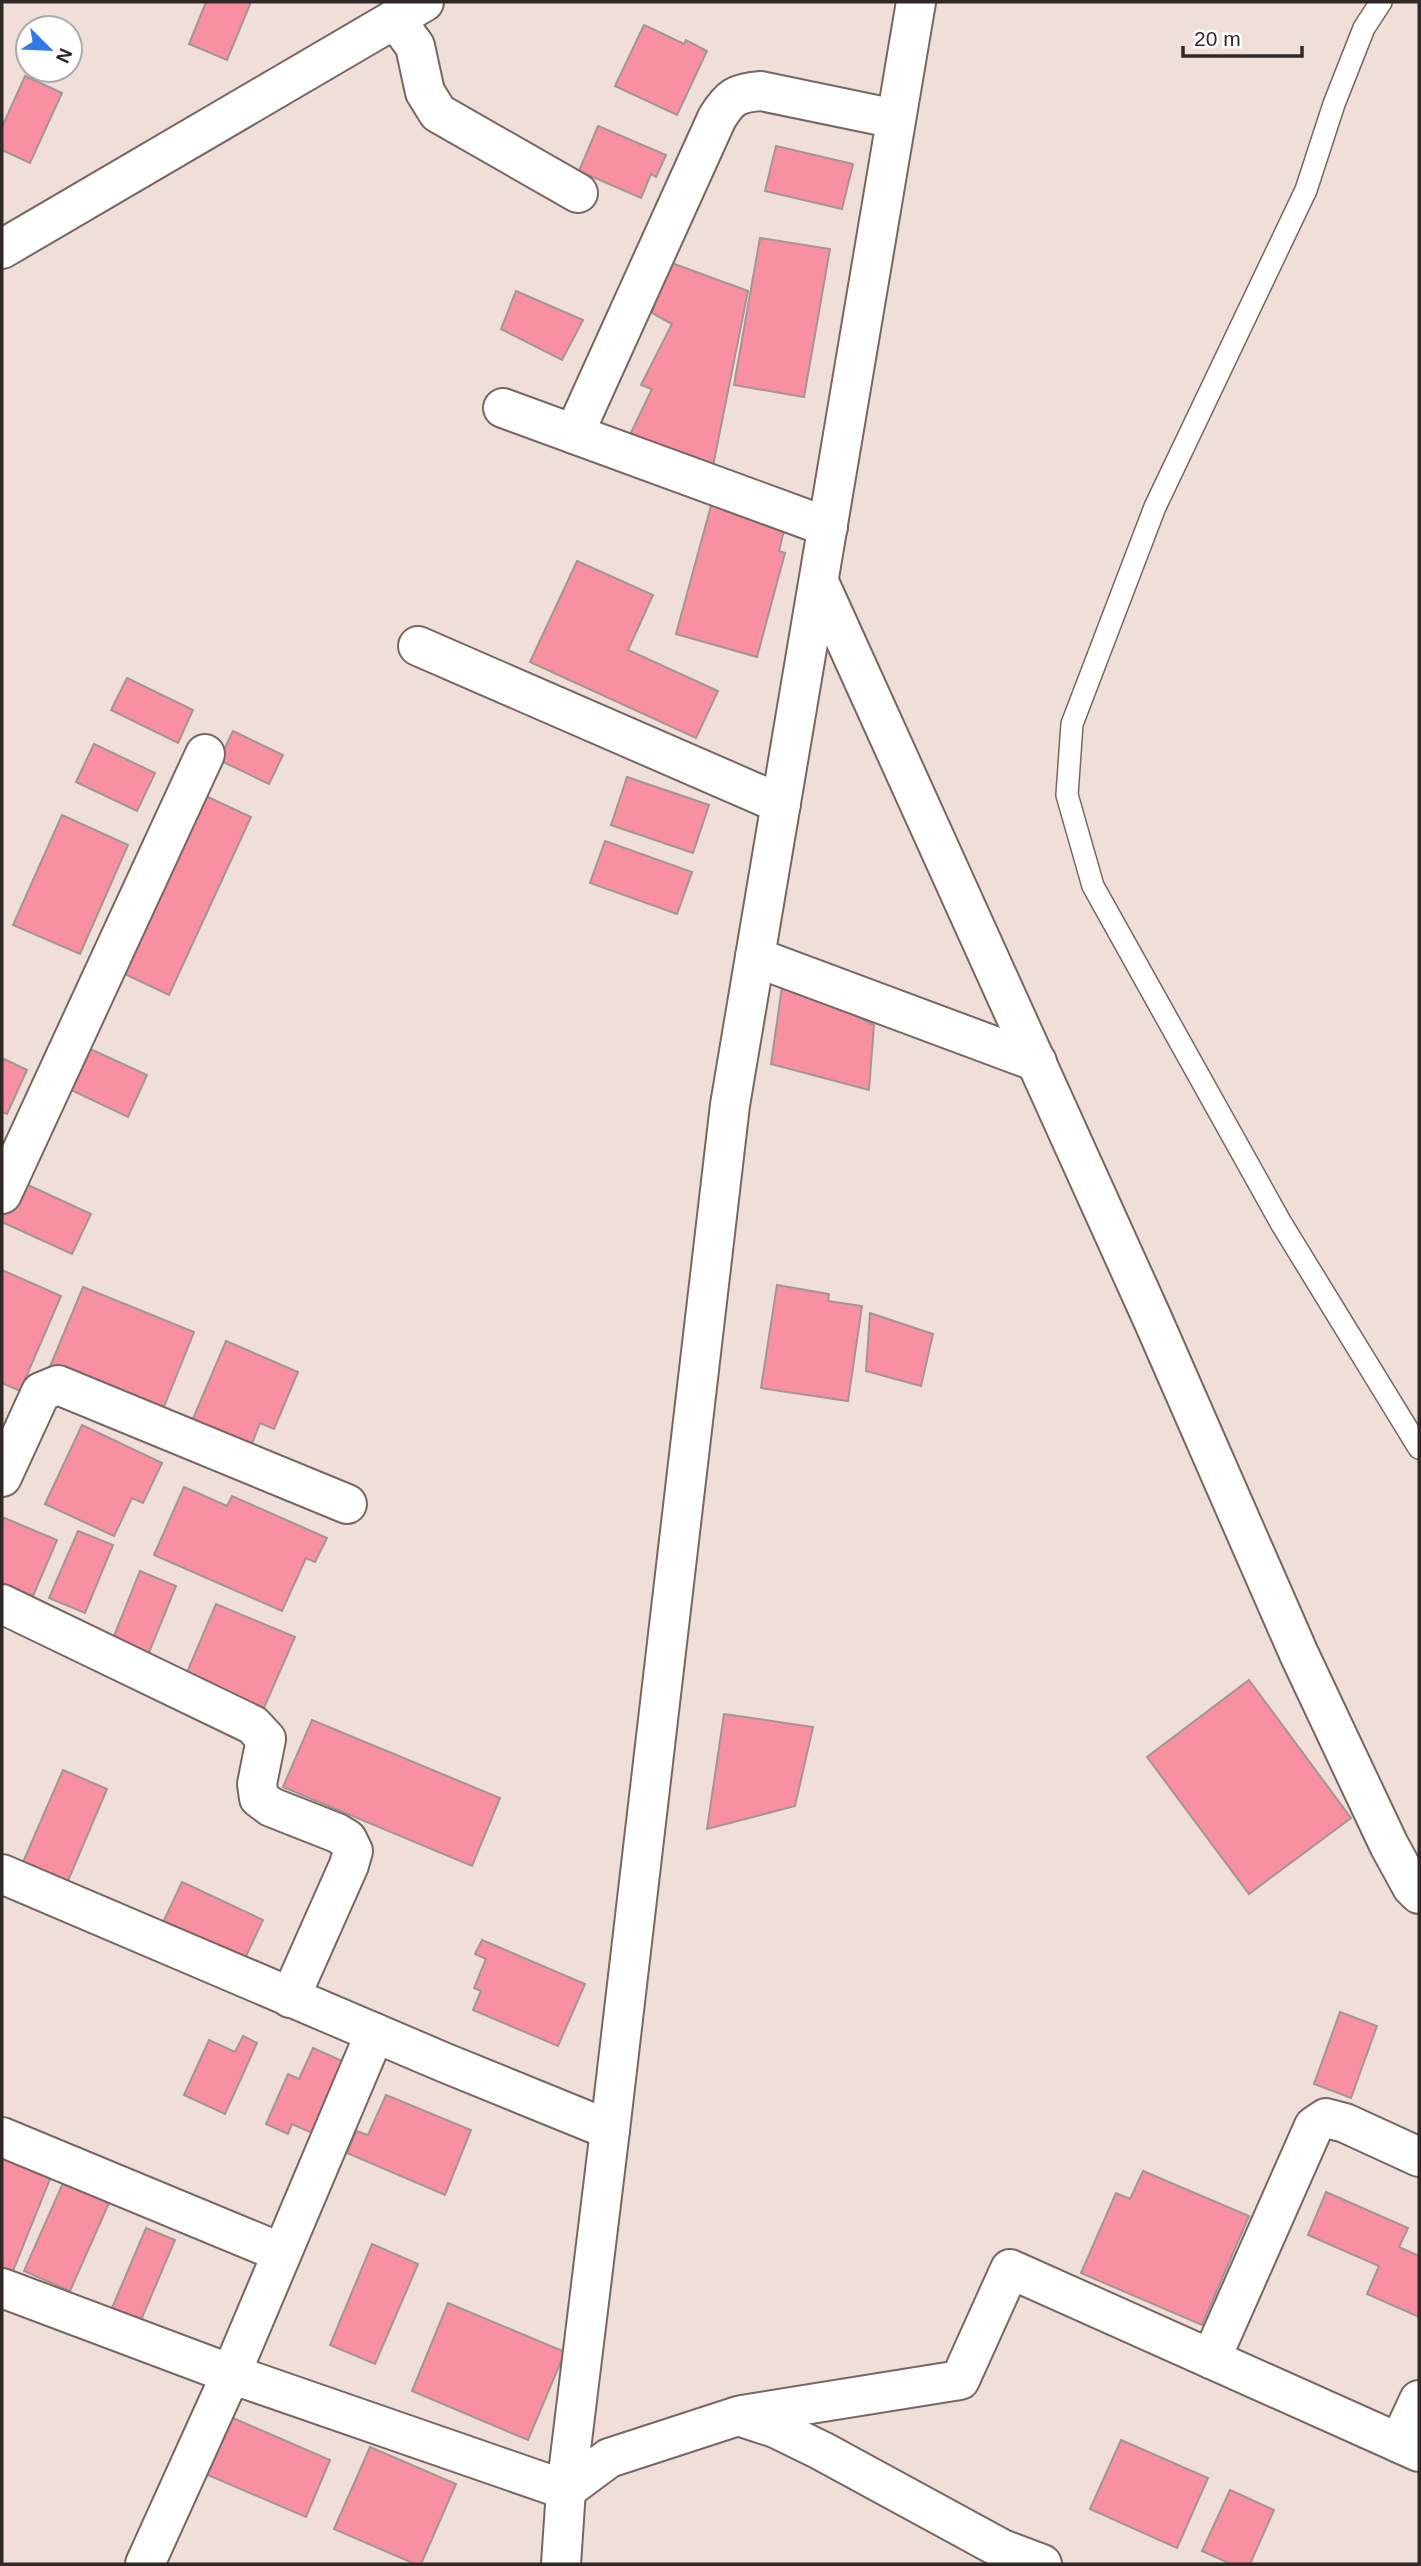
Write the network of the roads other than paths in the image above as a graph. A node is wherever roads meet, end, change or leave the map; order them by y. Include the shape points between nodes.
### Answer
1 (916, 2) edge
2 (1381, 2) edge
3 (407, 8) edge
4 (896, 119) junction
5 (578, 194) dead end
6 (2, 250) edge
7 (503, 408) dead end
8 (574, 434) junction
9 (828, 527) junction
10 (819, 582) junction
11 (418, 646) dead end
12 (205, 754) dead end
13 (781, 804) junction
14 (755, 957) junction
15 (1037, 1062) junction
16 (2, 1194) edge
17 (16, 1409) edge
18 (1419, 1448) edge
19 (2, 1477) edge
20 (347, 1504) dead end
21 (2, 1604) edge
22 (2, 1874) edge
23 (1419, 1894) edge
24 (290, 1998) junction
25 (374, 2033) junction
26 (610, 2130) junction
27 (2, 2137) edge
28 (1419, 2157) edge
29 (282, 2253) junction
30 (2, 2288) edge
31 (1211, 2359) junction
32 (231, 2374) junction
33 (1419, 2400) edge
34 (738, 2416) junction
35 (1409, 2448) edge
36 (566, 2490) junction
37 (145, 2564) edge
38 (561, 2564) edge
39 (1042, 2564) edge

1 - 4 street
2 - 18 lane via 1364,28 1306,190 1154,507 1072,724 1067,795 1093,886 1281,1223
3 - 5 street via 425,92 438,113
3 - 6 street
4 - 8 street via 761,91 729,99
4 - 9 street
7 - 8 street
8 - 9 street
9 - 10 street
10 - 13 street
10 - 15 street
11 - 13 street
12 - 16 street
13 - 14 street
14 - 15 street
14 - 26 street via 730,1105
15 - 23 street via 1299,1654 1389,1845
17 - 19 street
17 - 20 street via 58,1385
21 - 24 street via 253,1725 266,1739 257,1784 259,1798 347,1839 353,1851 349,1865
22 - 24 street
24 - 25 street
25 - 26 street
25 - 29 street
26 - 36 street
27 - 29 street
28 - 31 street via 1345,2123 1326,2118 1314,2126
29 - 32 street
30 - 32 street
31 - 34 street via 1010,2269 960,2380
31 - 35 street
32 - 36 street
32 - 37 street
33 - 35 street
34 - 36 street via 609,2458
34 - 39 street via 775,2428 1002,2549
36 - 38 street

